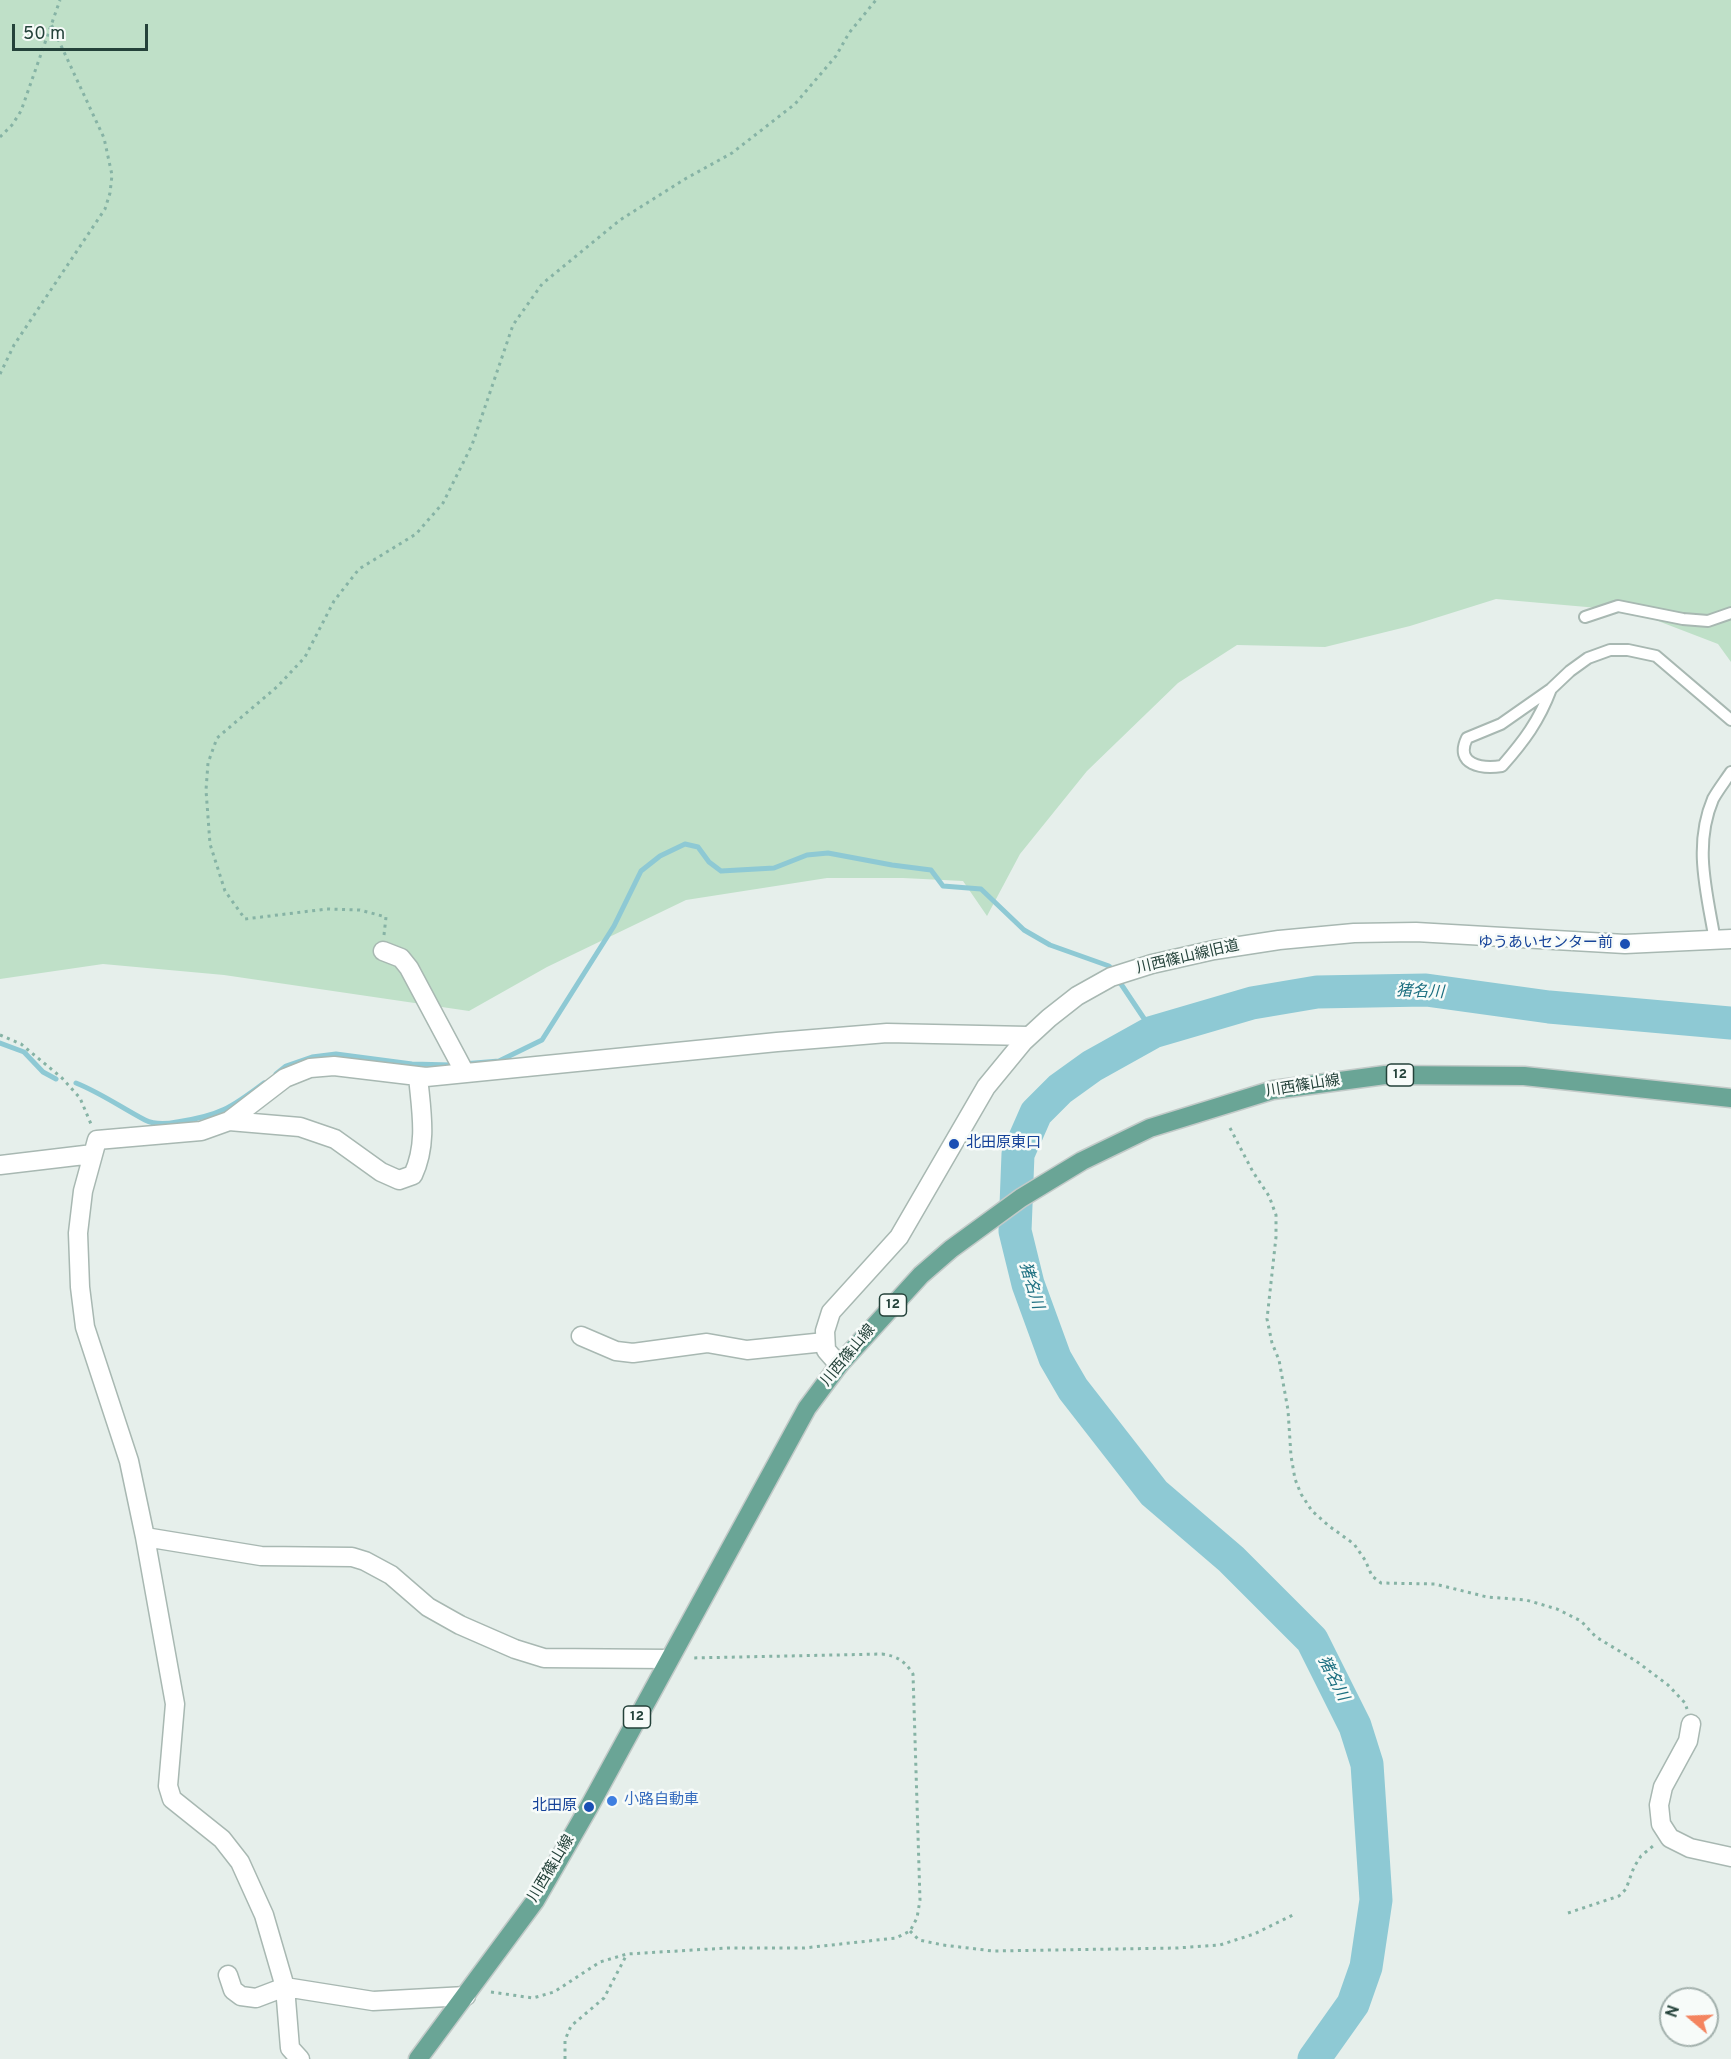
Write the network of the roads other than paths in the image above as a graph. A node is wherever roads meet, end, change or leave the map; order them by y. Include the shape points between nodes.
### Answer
1 (1731, 613) edge
2 (1585, 617) dead end
3 (1551, 689) junction
4 (1731, 720) edge
5 (1731, 772) edge
6 (1723, 940) edge
7 (383, 951) road end
8 (1028, 1036) junction
9 (461, 1067) junction
10 (418, 1076) junction
11 (1731, 1098) edge
12 (229, 1121) junction
13 (95, 1147) junction
14 (0, 1165) edge
15 (581, 1336) dead end
16 (825, 1342) junction
17 (839, 1365) junction
18 (145, 1537) junction
19 (669, 1659) junction
20 (1691, 1724) road end
21 (1731, 1857) edge
22 (228, 1975) dead end
23 (285, 1987) junction
24 (469, 1992) junction
25 (300, 2059) edge
26 (418, 2059) edge

1 - 2 lane via 1708,621 1618,606
3 - 3 lane via 1528,735 1502,766 1472,765 1463,746 1467,738 1502,724
3 - 4 lane via 1588,658 1610,650 1628,650 1656,656
5 - 6 lane via 1714,798 1701,853
6 - 8 street, 川西篠山線旧道 via 1625,944 1416,932 1279,940 1214,950 1111,977 1077,996
7 - 9 street via 401,958 409,968
8 - 9 street via 886,1033
8 - 16 street, 川西篠山線旧道 via 986,1087 899,1237 831,1312
9 - 10 street
10 - 12 street via 333,1066 310,1068 285,1078
10 - 12 street via 423,1140 413,1174 399,1180 335,1139 300,1127
11 - 17 main road, 川西篠山線 / 12 via 1524,1076 1385,1075 1273,1090 1150,1128 1021,1198 921,1275
12 - 13 street via 201,1131
13 - 14 street
13 - 18 street via 83,1191 78,1233 85,1327 129,1461
15 - 16 street via 616,1351 633,1353 707,1343 747,1350
16 - 17 street via 826,1350
17 - 19 main road, 川西篠山線 / 12 via 807,1408
18 - 19 street via 261,1556 352,1557 391,1575 428,1607 459,1625 544,1658
18 - 23 street via 175,1704 168,1786 172,1799 222,1839 240,1862 264,1915
19 - 24 main road, 川西篠山線 / 12 via 535,1901
20 - 21 street via 1689,1741 1663,1787 1659,1805 1661,1824 1670,1838 1690,1848
22 - 23 street via 233,1990 241,1996 256,1998
23 - 24 street via 373,2001
23 - 25 street via 290,2048
24 - 26 main road, 川西篠山線 / 12

